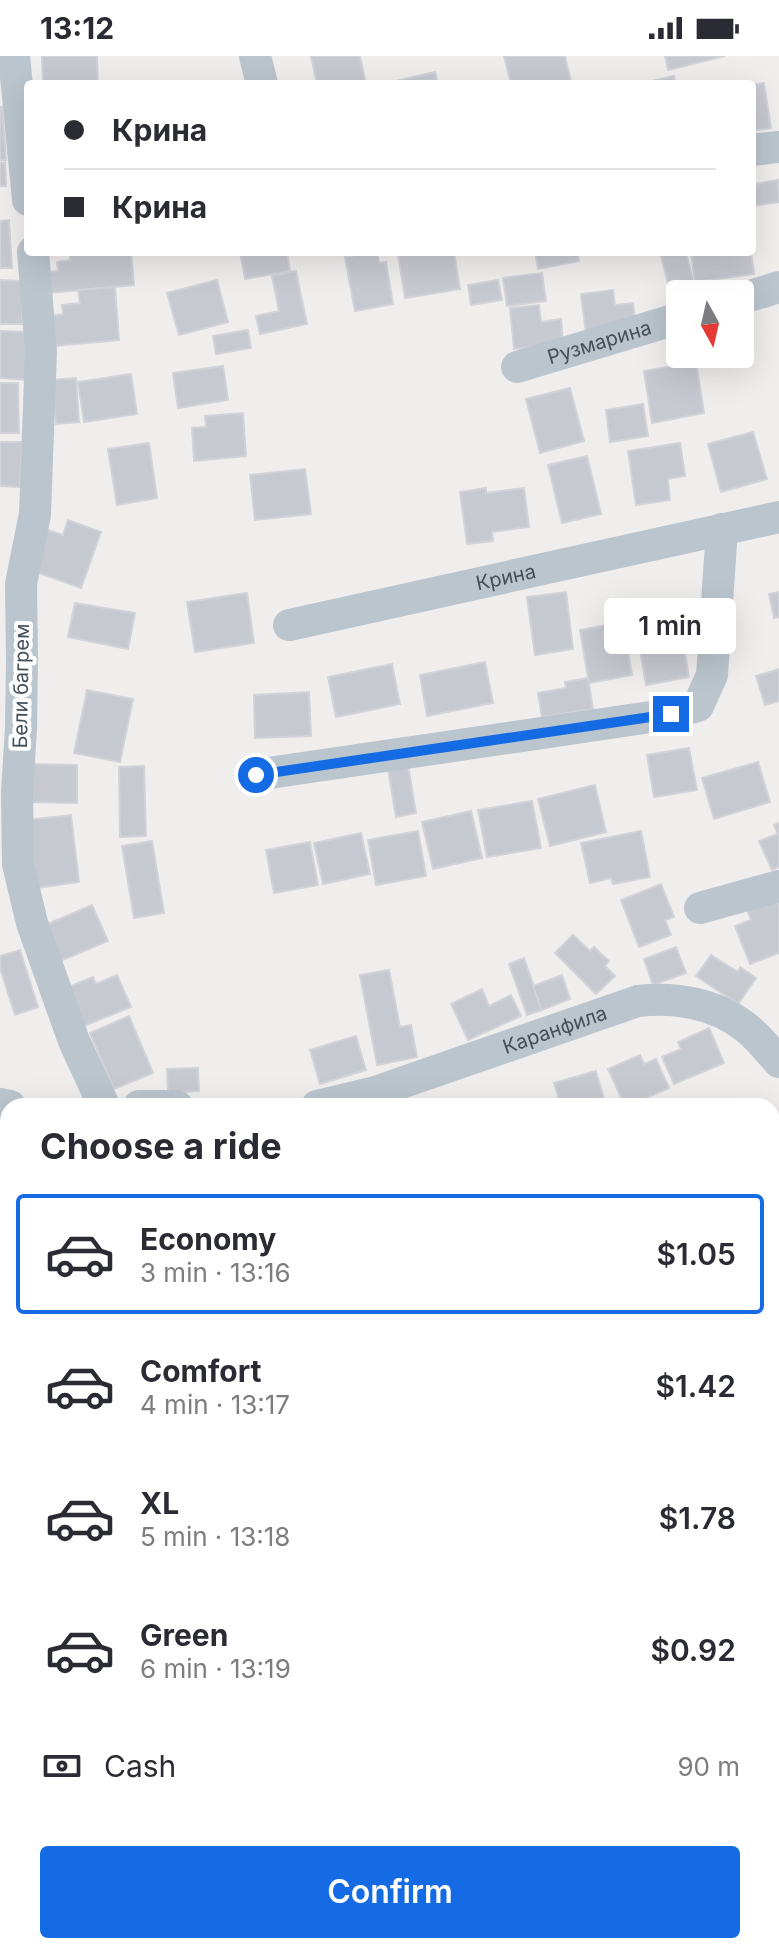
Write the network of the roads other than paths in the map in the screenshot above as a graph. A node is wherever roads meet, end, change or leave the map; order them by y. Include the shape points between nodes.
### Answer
1 (14, 56) edge
2 (255, 56) edge
3 (261, 80) edge
4 (779, 147) edge
5 (756, 150) edge
6 (24, 159) edge
7 (33, 256) edge
8 (779, 287) edge
9 (754, 295) edge
10 (666, 322) edge
11 (517, 367) dead end
12 (779, 517) edge
13 (722, 529) junction
14 (11, 584) edge
15 (289, 625) dead end
16 (256, 775) dead end
17 (779, 886) edge
18 (700, 908) dead end
19 (779, 1062) edge
20 (100, 1098) edge
21 (350, 1098) edge

1 - 6 street
2 - 3 street
4 - 5 street
7 - 14 street, Бели багрем via 41,351 35,514
8 - 9 street
10 - 11 street, Рузмарина
12 - 13 street, Крина
13 - 15 street, Крина
13 - 16 street via 712,675 698,706
14 - 20 street, Бели багрем via 22,658 18,864 32,923
17 - 18 street
19 - 21 street, Каранфила via 745,1026 722,1013 677,1000 638,1001

